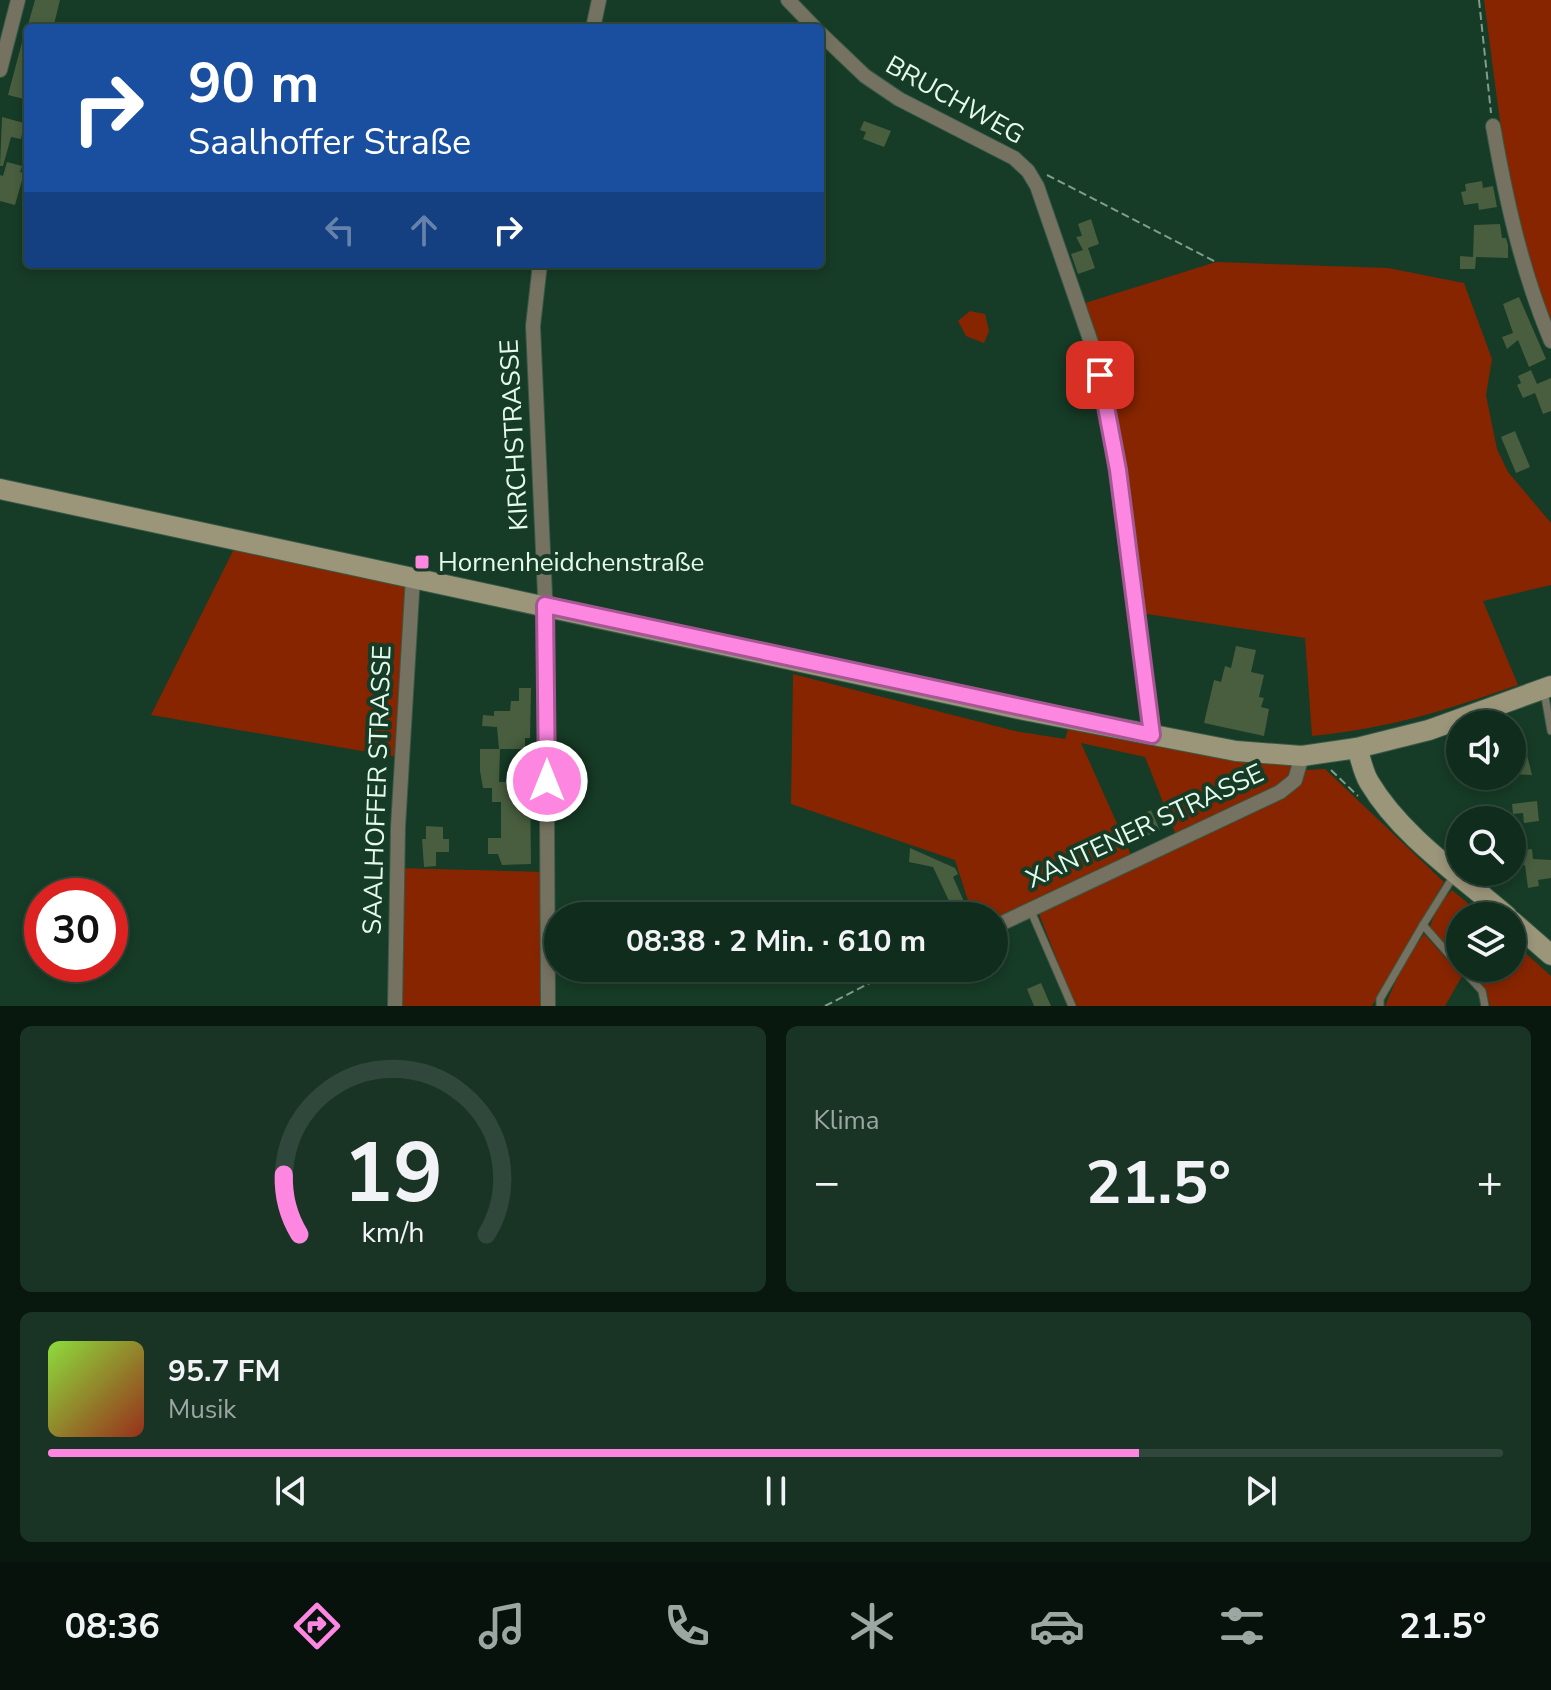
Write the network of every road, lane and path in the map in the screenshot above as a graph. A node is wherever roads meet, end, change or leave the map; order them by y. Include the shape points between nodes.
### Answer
1 (18, 0) edge
2 (599, 0) edge
3 (788, 0) edge
4 (1479, 0) edge
5 (594, 24) edge
6 (811, 24) edge
7 (824, 37) edge
8 (0, 70) edge
9 (1493, 126) joint
10 (1040, 171) dead end
11 (1216, 262) dead end
12 (540, 268) edge
13 (1551, 341) edge
14 (0, 489) edge
15 (413, 576) junction
16 (545, 605) junction
17 (1547, 688) edge
18 (1551, 731) edge
19 (1152, 735) junction
20 (1357, 748) junction
21 (1302, 756) junction
22 (1446, 863) edge
23 (1448, 886) edge
24 (1473, 886) edge
25 (1491, 902) edge
26 (1030, 909) junction
27 (1008, 920) edge
28 (1423, 925) junction
29 (1526, 933) edge
30 (1446, 952) edge
31 (1551, 955) edge
32 (872, 982) edge
33 (1473, 982) edge
34 (395, 1006) edge
35 (548, 1006) edge
36 (825, 1006) edge
37 (1072, 1006) edge
38 (1380, 1006) edge
39 (1485, 1006) edge

1 - 8 street
2 - 5 street
3 - 6 street
4 - 9 path
7 - 19 street, BRUCHWEG via 899,99 1014,158 1037,186 1106,400
9 - 13 street via 1514,230
10 - 11 path
12 - 16 street, KIRCHSTRASSE via 533,326
14 - 15 main road via 327,564
15 - 16 main road
15 - 34 street, SAALHOFFER STRASSE via 398,827
16 - 19 main road
16 - 35 street
17 - 18 lane
17 - 20 main road via 1429,730
19 - 21 main road via 1236,751
20 - 21 main road
20 - 22 main road via 1378,796
21 - 26 street, XANTENER STRASSE via 1295,780 1280,792
23 - 28 lane
24 - 25 main road
26 - 27 street, XANTENER STRASSE
26 - 37 lane
28 - 30 lane
28 - 38 lane
29 - 31 main road
32 - 36 path
33 - 39 lane

